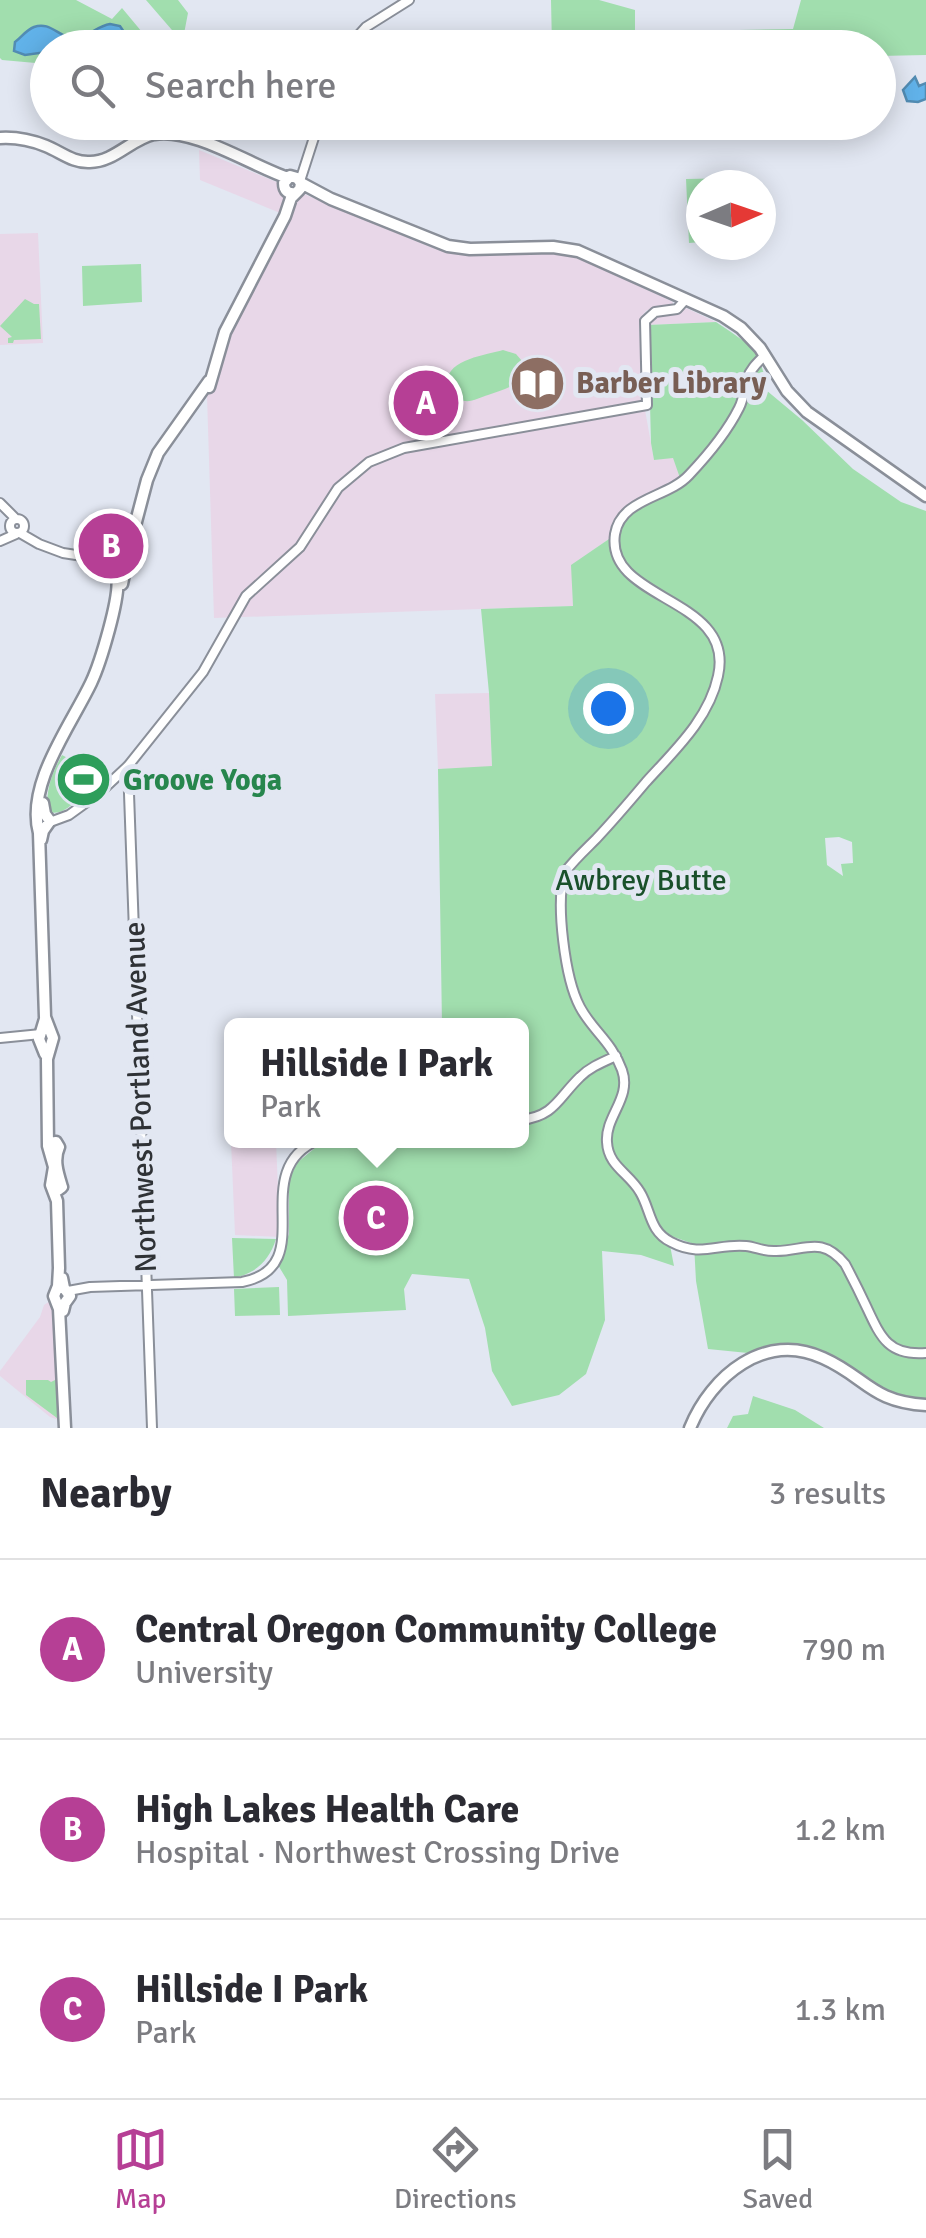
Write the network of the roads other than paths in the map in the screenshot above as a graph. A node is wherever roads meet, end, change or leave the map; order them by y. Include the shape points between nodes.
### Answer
1 (409, 0) edge
2 (363, 30) edge
3 (0, 140) edge
4 (150, 140) edge
5 (181, 140) edge
6 (313, 140) edge
7 (293, 185) junction
8 (685, 300) junction
9 (765, 355) junction
10 (926, 496) edge
11 (0, 505) edge
12 (16, 527) junction
13 (2, 540) edge
14 (119, 566) junction
15 (128, 766) junction
16 (44, 820) junction
17 (0, 1038) edge
18 (44, 1039) junction
19 (616, 1056) junction
20 (529, 1118) edge
21 (304, 1148) edge
22 (147, 1286) junction
23 (64, 1295) junction
24 (926, 1354) edge
25 (926, 1405) edge
26 (65, 1426) edge
27 (152, 1428) edge
28 (690, 1428) edge

1 - 2 street
3 - 4 main road via 90,166
5 - 7 main road
6 - 7 street
7 - 8 main road via 448,246 583,253
7 - 14 main road via 209,381 152,464
8 - 9 main road via 743,332
8 - 15 street via 646,321 647,405 404,448 359,469 329,498 300,547 246,596 194,684
9 - 10 main road via 807,412
9 - 19 street via 747,378 739,409 690,475 631,508 615,532 624,568 700,620 720,659 716,685 690,734 562,880 564,947 578,1004
11 - 12 street
12 - 13 street
12 - 14 street via 62,553
14 - 16 main road via 92,682 46,770
15 - 16 street via 69,815
15 - 22 street, Northwest Portland Avenue
16 - 18 main road
17 - 18 street
18 - 23 main road
19 - 20 street via 582,1075 552,1109
19 - 24 street via 624,1088 608,1130 608,1152 640,1192 658,1232 700,1250 828,1249 845,1264 885,1341
21 - 22 street via 289,1164 282,1187 282,1240 274,1264 242,1282
22 - 23 street
22 - 27 street, Northwest Portland Avenue
23 - 26 main road
25 - 28 main road via 884,1397 816,1354 780,1350 749,1358 726,1374

